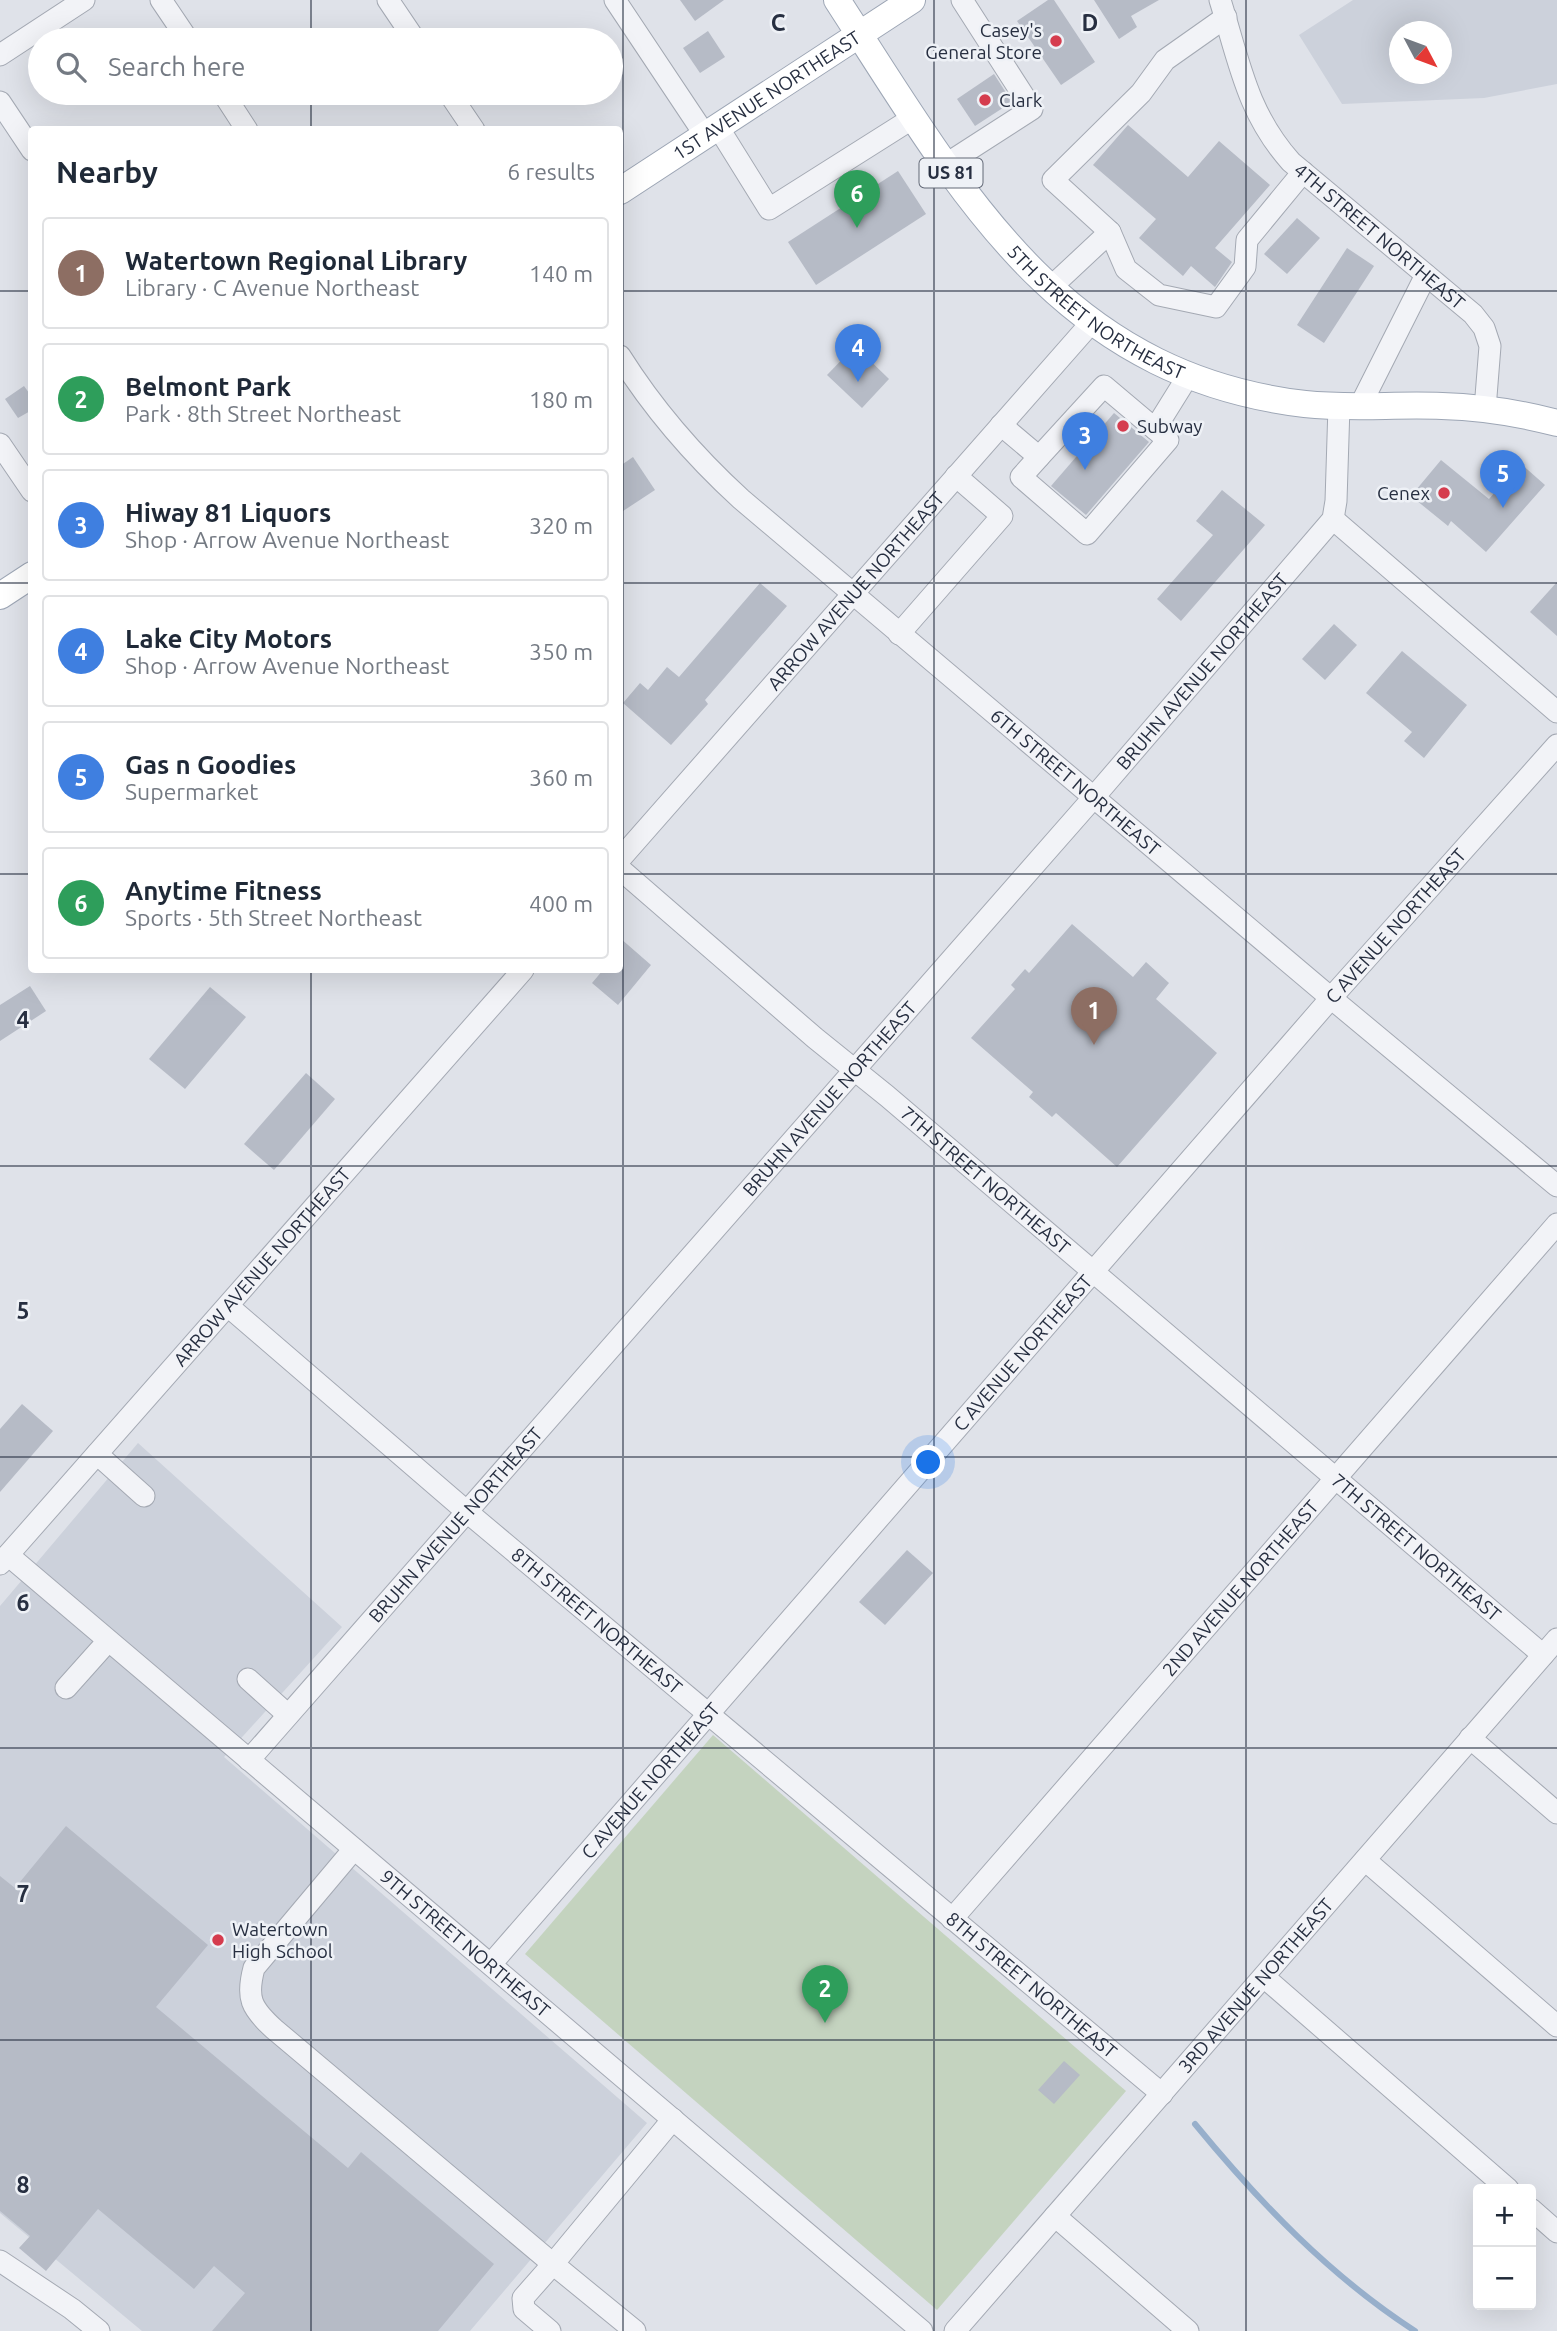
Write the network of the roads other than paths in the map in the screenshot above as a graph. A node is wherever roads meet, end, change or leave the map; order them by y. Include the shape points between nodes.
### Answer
1 (84, 0) edge
2 (161, 0) edge
3 (388, 0) edge
4 (615, 0) edge
5 (837, 0) edge
6 (912, 0) edge
7 (962, 0) edge
8 (1223, 9) edge
9 (41, 28) edge
10 (180, 28) edge
11 (407, 28) edge
12 (859, 34) junction
13 (28, 37) edge
14 (0, 55) edge
15 (0, 102) edge
16 (231, 105) edge
17 (457, 105) edge
18 (913, 117) junction
19 (244, 126) edge
20 (471, 126) edge
21 (711, 131) junction
22 (28, 144) edge
23 (946, 165) junction
24 (1303, 172) junction
25 (623, 189) edge
26 (1110, 232) junction
27 (1426, 275) junction
28 (1050, 288) junction
29 (1091, 323) junction
30 (623, 360) edge
31 (1188, 376) junction
32 (1349, 406) junction
33 (1485, 409) junction
34 (1557, 423) edge
35 (1001, 425) junction
36 (1155, 429) junction
37 (0, 444) edge
38 (1039, 457) junction
39 (956, 476) junction
40 (28, 485) edge
41 (1333, 519) junction
42 (28, 578) edge
43 (851, 594) junction
44 (0, 596) edge
45 (900, 635) junction
46 (1557, 712) edge
47 (1557, 745) edge
48 (1094, 797) junction
49 (623, 856) edge
50 (623, 872) edge
51 (520, 973) edge
52 (1331, 998) junction
53 (854, 1069) junction
54 (1557, 1186) edge
55 (1557, 1224) edge
56 (1093, 1272) junction
57 (228, 1307) junction
58 (97, 1454) junction
59 (1334, 1478) junction
60 (144, 1496) dead end
61 (466, 1511) junction
62 (4, 1560) edge
63 (108, 1641) junction
64 (1550, 1647) edge
65 (248, 1679) dead end
66 (66, 1688) dead end
67 (288, 1715) junction
68 (708, 1715) junction
69 (1470, 1738) junction
70 (249, 1760) junction
71 (1557, 1813) edge
72 (354, 1849) junction
73 (1365, 1860) junction
74 (952, 1919) junction
75 (491, 1964) junction
76 (1264, 1976) junction
77 (1557, 2026) edge
78 (1162, 2094) junction
79 (673, 2119) junction
80 (1502, 2184) edge
81 (1536, 2213) edge
82 (1055, 2216) junction
83 (1557, 2232) edge
84 (0, 2261) edge
85 (553, 2264) junction
86 (99, 2331) edge
87 (550, 2331) edge
88 (635, 2331) edge
89 (922, 2331) edge
90 (955, 2331) edge
91 (1188, 2331) edge

1 - 9 street
2 - 10 street
3 - 11 street
4 - 21 street
5 - 12 main road, 5TH STREET NORTHEAST / US 81
6 - 12 main road, 1ST AVENUE NORTHEAST
7 - 23 street via 1032,109
8 - 24 street, 4TH STREET NORTHEAST via 1255,110 1275,144
8 - 26 street via 1165,60 1141,93 1053,180
12 - 18 main road, 5TH STREET NORTHEAST / US 81
12 - 21 main road, 1ST AVENUE NORTHEAST
13 - 14 street
15 - 22 street
16 - 19 street
17 - 20 street
18 - 21 street via 769,209
18 - 23 main road, 5TH STREET NORTHEAST / US 81
21 - 25 main road, 1ST AVENUE NORTHEAST
23 - 28 main road, 5TH STREET NORTHEAST / US 81 via 986,221
24 - 26 street via 1247,240 1245,267 1216,307 1158,295 1126,269
24 - 27 street, 4TH STREET NORTHEAST
26 - 28 street
27 - 32 street
27 - 33 street, 4TH STREET NORTHEAST via 1484,328 1490,346
28 - 29 main road, 5TH STREET NORTHEAST / US 81
29 - 31 main road, 5TH STREET NORTHEAST / US 81
29 - 35 street, ARROW AVENUE NORTHEAST
30 - 43 street, 6TH STREET NORTHEAST via 659,413 698,458
31 - 32 main road, 5TH STREET NORTHEAST / US 81 via 1254,395
31 - 36 street
32 - 33 main road, 5TH STREET NORTHEAST / US 81
32 - 41 street
33 - 34 main road, US 81
35 - 38 street
35 - 39 street, ARROW AVENUE NORTHEAST
36 - 38 street via 1104,386
36 - 38 street via 1168,440 1087,534 1021,477
37 - 40 street
39 - 43 street, ARROW AVENUE NORTHEAST
39 - 45 street via 1002,516
41 - 46 street
41 - 48 street, BRUHN AVENUE NORTHEAST
42 - 44 main road
43 - 45 street, 6TH STREET NORTHEAST
43 - 49 street, ARROW AVENUE NORTHEAST
45 - 48 street, 6TH STREET NORTHEAST
47 - 52 street, C AVENUE NORTHEAST
48 - 52 street, 6TH STREET NORTHEAST
48 - 53 street, BRUHN AVENUE NORTHEAST
50 - 53 street, 7TH STREET NORTHEAST
51 - 57 street, ARROW AVENUE NORTHEAST
52 - 54 street, 6TH STREET NORTHEAST
52 - 56 street, C AVENUE NORTHEAST
53 - 56 street, 7TH STREET NORTHEAST
53 - 61 street, BRUHN AVENUE NORTHEAST
55 - 59 street, 2ND AVENUE NORTHEAST
56 - 59 street, 7TH STREET NORTHEAST
56 - 68 street, C AVENUE NORTHEAST
57 - 58 street, ARROW AVENUE NORTHEAST
57 - 61 street, 8TH STREET NORTHEAST
58 - 60 street
58 - 62 street, ARROW AVENUE NORTHEAST
59 - 64 street, 7TH STREET NORTHEAST
59 - 74 street, 2ND AVENUE NORTHEAST
61 - 67 street, BRUHN AVENUE NORTHEAST
61 - 68 street, 8TH STREET NORTHEAST
62 - 63 street, 9TH STREET NORTHEAST
63 - 66 street
63 - 70 street, 9TH STREET NORTHEAST
64 - 69 street, 3RD AVENUE NORTHEAST
65 - 67 street
67 - 70 street, BRUHN AVENUE NORTHEAST
68 - 74 street, 8TH STREET NORTHEAST
68 - 75 street, C AVENUE NORTHEAST
69 - 71 street
69 - 73 street, 3RD AVENUE NORTHEAST
70 - 72 street, 9TH STREET NORTHEAST
72 - 75 street, 9TH STREET NORTHEAST
72 - 85 street via 254,1968 250,2001 274,2029
73 - 76 street, 3RD AVENUE NORTHEAST
73 - 77 street
74 - 78 street, 8TH STREET NORTHEAST
75 - 79 street, 9TH STREET NORTHEAST
76 - 78 street, 3RD AVENUE NORTHEAST
76 - 80 street
78 - 82 street, 3RD AVENUE NORTHEAST
79 - 85 street
79 - 89 street, 9TH STREET NORTHEAST
81 - 83 street
82 - 90 street, 3RD AVENUE NORTHEAST
82 - 91 street
84 - 86 street
85 - 87 street via 523,2298 524,2309
85 - 88 street

